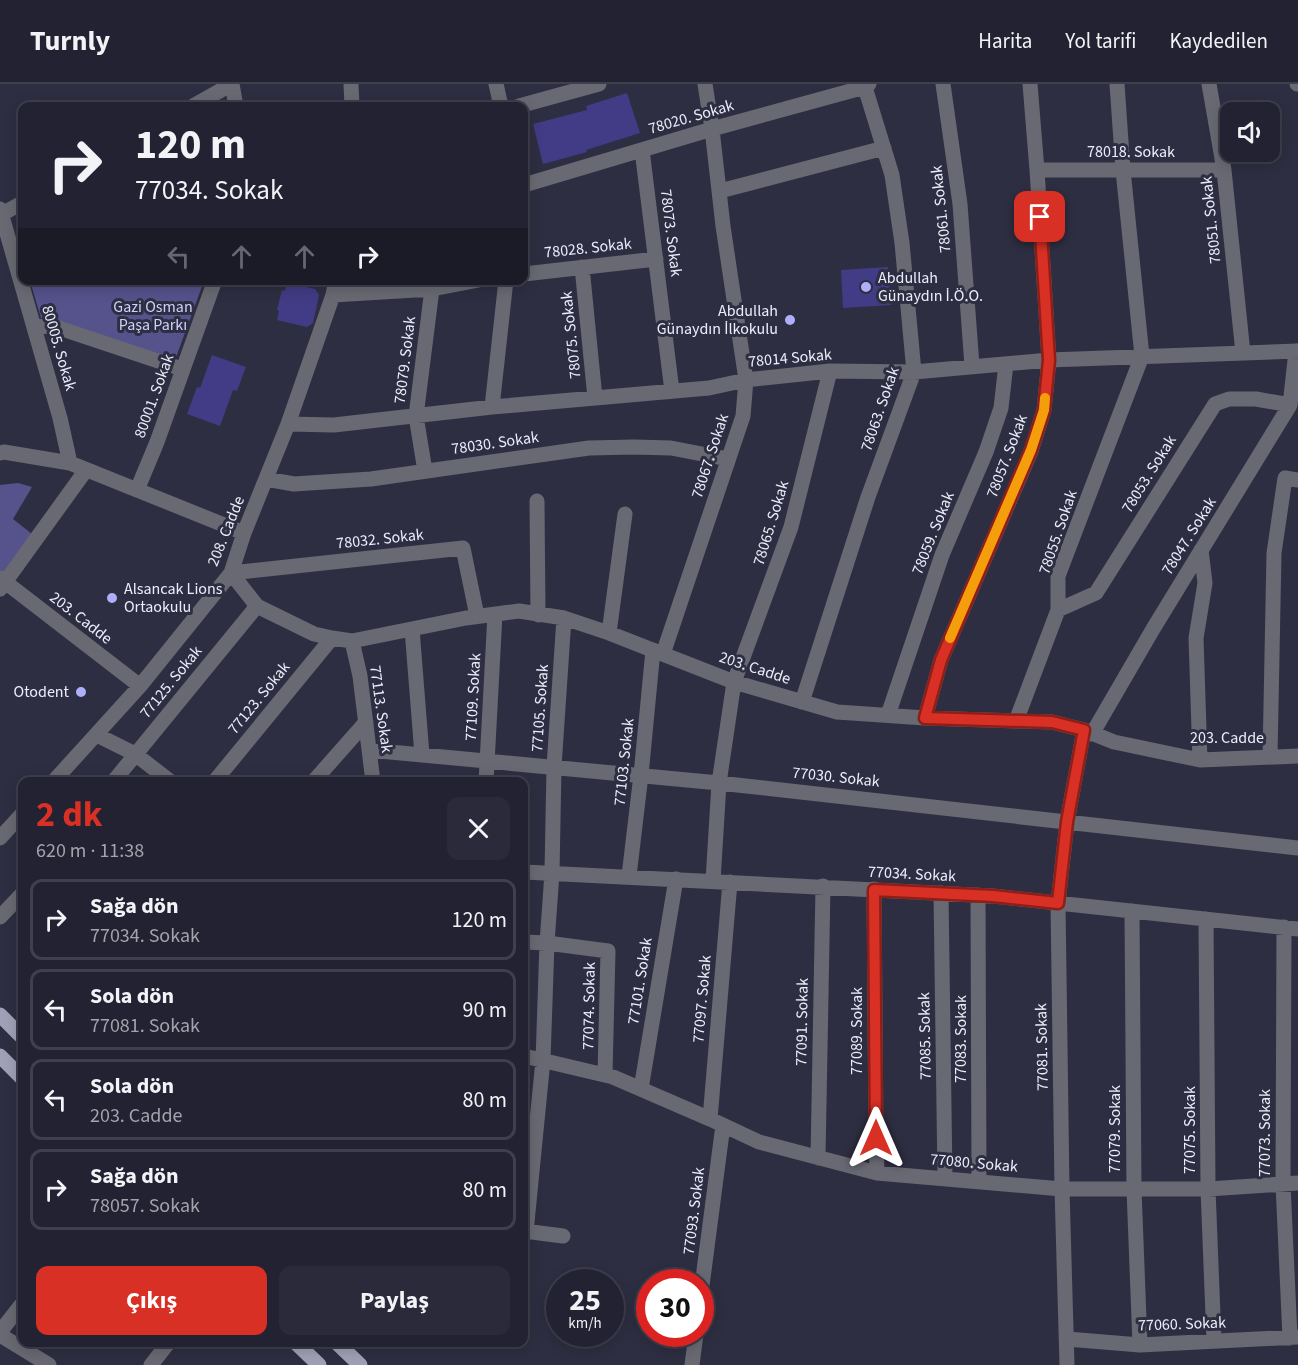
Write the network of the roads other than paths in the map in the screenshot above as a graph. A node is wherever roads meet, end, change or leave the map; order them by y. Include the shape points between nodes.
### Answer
1 (232, 84) edge
2 (351, 84) edge
3 (496, 84) edge
4 (599, 84) edge
5 (705, 84) edge
6 (943, 84) edge
7 (1030, 84) edge
8 (1117, 84) edge
9 (1209, 84) edge
10 (866, 85) edge
11 (200, 102) edge
12 (235, 102) edge
13 (352, 102) edge
14 (500, 102) edge
15 (528, 104) edge
16 (712, 129) junction
17 (884, 148) junction
18 (642, 150) junction
19 (1037, 170) junction
20 (1123, 170) junction
21 (1224, 170) junction
22 (528, 184) edge
23 (720, 191) junction
24 (18, 205) edge
25 (1, 212) edge
26 (656, 259) junction
27 (582, 267) junction
28 (18, 270) edge
29 (528, 274) edge
30 (22, 285) edge
31 (213, 285) edge
32 (452, 285) edge
33 (506, 285) edge
34 (335, 288) edge
35 (432, 289) junction
36 (34, 325) junction
37 (1297, 351) edge
38 (1243, 353) junction
39 (1142, 356) junction
40 (1049, 360) junction
41 (1006, 363) junction
42 (972, 366) junction
43 (182, 369) junction
44 (830, 371) junction
45 (914, 372) junction
46 (746, 380) junction
47 (672, 392) junction
48 (595, 398) junction
49 (1290, 405) junction
50 (492, 407) junction
51 (416, 416) junction
52 (288, 424) junction
53 (0, 453) edge
54 (728, 459) junction
55 (70, 463) junction
56 (86, 470) junction
57 (425, 471) junction
58 (266, 479) junction
59 (1298, 480) edge
60 (137, 490) junction
61 (537, 501) dead end
62 (625, 514) dead end
63 (244, 533) junction
64 (1201, 550) junction
65 (231, 573) junction
66 (2, 583) edge
67 (257, 606) junction
68 (1058, 610) junction
69 (495, 614) junction
70 (538, 615) junction
71 (477, 616) junction
72 (564, 618) junction
73 (412, 629) junction
74 (609, 633) junction
75 (332, 638) junction
76 (351, 641) junction
77 (658, 652) junction
78 (734, 682) junction
79 (140, 686) junction
80 (802, 702) junction
81 (888, 715) junction
82 (925, 718) junction
83 (1016, 721) junction
84 (366, 722) junction
85 (1088, 732) junction
86 (97, 735) junction
87 (369, 750) junction
88 (135, 754) junction
89 (422, 755) junction
90 (1298, 756) edge
91 (1270, 757) junction
92 (488, 760) junction
93 (1200, 760) junction
94 (554, 767) junction
95 (641, 775) junction
96 (58, 777) edge
97 (117, 777) edge
98 (165, 777) edge
99 (218, 777) edge
100 (317, 777) edge
101 (372, 777) edge
102 (486, 777) edge
103 (719, 783) junction
104 (18, 818) edge
105 (1067, 822) junction
106 (0, 838) edge
107 (1298, 848) edge
108 (528, 872) edge
109 (552, 873) junction
110 (629, 876) junction
111 (676, 879) junction
112 (713, 881) junction
113 (730, 882) junction
114 (823, 886) junction
115 (874, 890) junction
116 (941, 893) junction
117 (978, 895) junction
118 (18, 898) edge
119 (1058, 903) junction
120 (1132, 911) junction
121 (0, 917) edge
122 (1206, 919) junction
123 (1291, 928) edge
124 (528, 942) edge
125 (547, 943) junction
126 (0, 1015) edge
127 (18, 1033) edge
128 (0, 1056) edge
129 (528, 1057) edge
130 (543, 1060) junction
131 (18, 1074) edge
132 (605, 1075) junction
133 (1291, 1084) edge
134 (641, 1089) junction
135 (716, 1122) junction
136 (818, 1158) junction
137 (877, 1173) junction
138 (945, 1179) junction
139 (979, 1182) junction
140 (1290, 1183) edge
141 (1062, 1189) junction
142 (1134, 1189) junction
143 (1208, 1189) junction
144 (528, 1203) edge
145 (528, 1232) edge
146 (564, 1236) dead end
147 (1293, 1268) edge
148 (703, 1269) edge
149 (18, 1309) edge
150 (0, 1333) edge
151 (1294, 1338) edge
152 (1067, 1339) junction
153 (1214, 1341) junction
154 (18, 1345) edge
155 (1140, 1345) junction
156 (21, 1347) edge
157 (165, 1347) edge
158 (300, 1347) edge
159 (341, 1347) edge
160 (694, 1347) edge
161 (49, 1365) edge
162 (151, 1365) edge
163 (319, 1365) edge
164 (360, 1365) edge
165 (692, 1365) edge
166 (1067, 1365) edge

1 - 11 street
1 - 12 street
2 - 13 street
3 - 14 street
4 - 15 street
5 - 16 street, 78067. Sokak
6 - 42 street, 78061. Sokak via 960,204
7 - 19 street, 78057. Sokak
8 - 20 street
9 - 21 street, 78051. Sokak
10 - 16 street, 78020. Sokak
10 - 17 street, 78063. Sokak
16 - 18 street, 78020. Sokak
16 - 23 street, 78067. Sokak
17 - 23 street
17 - 45 street, 78063. Sokak via 902,243
18 - 22 street, 78020. Sokak
18 - 26 street, 78073. Sokak
19 - 20 street, 78018. Sokak
19 - 40 street, 78057. Sokak
20 - 21 street, 78018. Sokak
20 - 39 street
21 - 38 street, 78051. Sokak
23 - 46 street, 78067. Sokak
24 - 25 street
25 - 28 street, 80005. Sokak
26 - 27 street, 78028. Sokak
26 - 47 street, 78073. Sokak
27 - 29 street, 78028. Sokak
27 - 48 street, 78075. Sokak
30 - 36 street, 80005. Sokak
31 - 43 street, 80001. Sokak
32 - 35 street
33 - 50 street
34 - 35 street
34 - 52 street, 208. Cadde
35 - 51 street, 78079. Sokak
36 - 43 street via 59,328
36 - 55 street, 80005. Sokak
37 - 38 street, 78014 Sokak
37 - 49 street, 78047. Sokak
38 - 39 street, 78014 Sokak
39 - 40 street, 78014 Sokak
39 - 68 street, 78055. Sokak via 1058,576
40 - 41 street, 78014 Sokak
40 - 82 street, 78057. Sokak via 1044,410 1031,450 941,660
41 - 42 street, 78014 Sokak
41 - 81 street, 78059. Sokak via 1001,408 942,555
42 - 45 street, 78014 Sokak
43 - 60 street, 80001. Sokak
44 - 45 street, 78014 Sokak
44 - 46 street, 78014 Sokak
44 - 78 street, 78065. Sokak via 791,527
45 - 80 street, 78063. Sokak via 868,497
46 - 47 street, 78014 Sokak
46 - 54 street, 78067. Sokak via 743,416
47 - 48 street, 78014 Sokak
48 - 50 street, 78014 Sokak
49 - 64 street, 78047. Sokak
49 - 68 street, 78053. Sokak via 1256,399 1229,399 1215,404 1096,592
50 - 51 street, 78014 Sokak
51 - 52 street, 78014 Sokak via 334,425
51 - 57 street, 78079. Sokak
52 - 58 street, 208. Cadde
53 - 55 street
54 - 57 street, 78030. Sokak via 670,448 589,448
54 - 77 street, 78067. Sokak
55 - 56 street
56 - 60 street
56 - 66 street
57 - 58 street, 78030. Sokak via 294,484
58 - 63 street, 208. Cadde
59 - 91 street via 1285,478 1274,553
60 - 63 street
61 - 70 street
62 - 74 street
63 - 65 street, 208. Cadde
64 - 85 street, 78047. Sokak
64 - 93 street via 1205,583 1196,638
65 - 67 street, 203. Cadde
65 - 71 street, 78032. Sokak via 463,548
65 - 79 street, 208. Cadde
66 - 79 street, 203. Cadde
67 - 75 street, 203. Cadde via 314,634
67 - 88 street, 77125. Sokak
68 - 83 street, 78055. Sokak
69 - 70 street, 203. Cadde
69 - 71 street, 203. Cadde
69 - 92 street, 77109. Sokak
70 - 72 street, 203. Cadde
71 - 73 street, 203. Cadde
72 - 74 street, 203. Cadde
72 - 94 street, 77105. Sokak
73 - 76 street, 203. Cadde
73 - 89 street
74 - 77 street, 203. Cadde
75 - 76 street, 203. Cadde
75 - 99 street, 77123. Sokak
76 - 84 street, 77113. Sokak
77 - 78 street, 203. Cadde
77 - 95 street, 77103. Sokak
78 - 80 street, 203. Cadde
78 - 103 street
79 - 86 street, 208. Cadde
80 - 81 street, 203. Cadde via 837,712
81 - 82 street, 203. Cadde
82 - 83 street, 203. Cadde
83 - 85 street, 203. Cadde via 1052,722
84 - 87 street, 77113. Sokak
84 - 100 street
85 - 93 street, 203. Cadde via 1114,742
85 - 105 street, 77081. Sokak
86 - 88 street
86 - 96 street, 208. Cadde
87 - 89 street, 77030. Sokak
87 - 101 street, 77113. Sokak
88 - 97 street, 77125. Sokak
88 - 98 street
89 - 92 street, 77030. Sokak
90 - 91 street, 203. Cadde
91 - 93 street, 203. Cadde
92 - 94 street, 77030. Sokak
92 - 102 street, 77109. Sokak
94 - 95 street, 77030. Sokak
94 - 109 street, 77105. Sokak
95 - 103 street, 77030. Sokak
95 - 110 street, 77103. Sokak
103 - 105 street, 77030. Sokak
103 - 112 street
104 - 106 street
105 - 107 street, 77030. Sokak
105 - 119 street, 77081. Sokak
108 - 109 street, 77034. Sokak
109 - 110 street, 77034. Sokak
109 - 125 street, 77105. Sokak
110 - 111 street, 77034. Sokak
111 - 112 street, 77034. Sokak
111 - 134 street, 77101. Sokak
112 - 113 street, 77034. Sokak
113 - 114 street, 77034. Sokak
113 - 135 street, 77097. Sokak
114 - 115 street, 77034. Sokak
114 - 136 street, 77091. Sokak
115 - 116 street, 77034. Sokak
115 - 137 street, 77089. Sokak
116 - 117 street, 77034. Sokak
116 - 138 street, 77085. Sokak
117 - 119 street, 77034. Sokak
117 - 139 street, 77083. Sokak
118 - 121 street
119 - 120 street, 77034. Sokak
119 - 141 street, 77081. Sokak
120 - 122 street, 77034. Sokak
120 - 142 street, 77079. Sokak
122 - 123 street, 77034. Sokak
122 - 143 street, 77075. Sokak
123 - 133 street, 77073. Sokak
124 - 125 street, 77074. Sokak
125 - 130 street, 77105. Sokak
125 - 132 street, 77074. Sokak via 608,951
126 - 127 main road
128 - 131 main road
129 - 130 street, 77080. Sokak
130 - 132 street, 77080. Sokak
130 - 144 street, 77105. Sokak
132 - 134 street, 77080. Sokak
133 - 140 street, 77073. Sokak
134 - 135 street, 77080. Sokak
135 - 136 street, 77080. Sokak via 759,1142
135 - 148 street, 77093. Sokak
136 - 137 street, 77080. Sokak
137 - 138 street, 77080. Sokak
138 - 139 street, 77080. Sokak
139 - 141 street, 77080. Sokak
140 - 143 street, 77080. Sokak
140 - 147 street, 77073. Sokak
141 - 142 street, 77080. Sokak
141 - 152 street, 77081. Sokak
142 - 143 street, 77080. Sokak
142 - 155 street, 77079. Sokak
143 - 153 street, 77075. Sokak
145 - 146 street
147 - 151 street, 77073. Sokak
149 - 150 street
150 - 154 street
151 - 153 street, 77060. Sokak
152 - 155 street, 77060. Sokak
152 - 166 street, 77081. Sokak
153 - 155 street, 77060. Sokak
156 - 161 street
157 - 162 street
158 - 163 main road
159 - 164 main road
160 - 165 street

